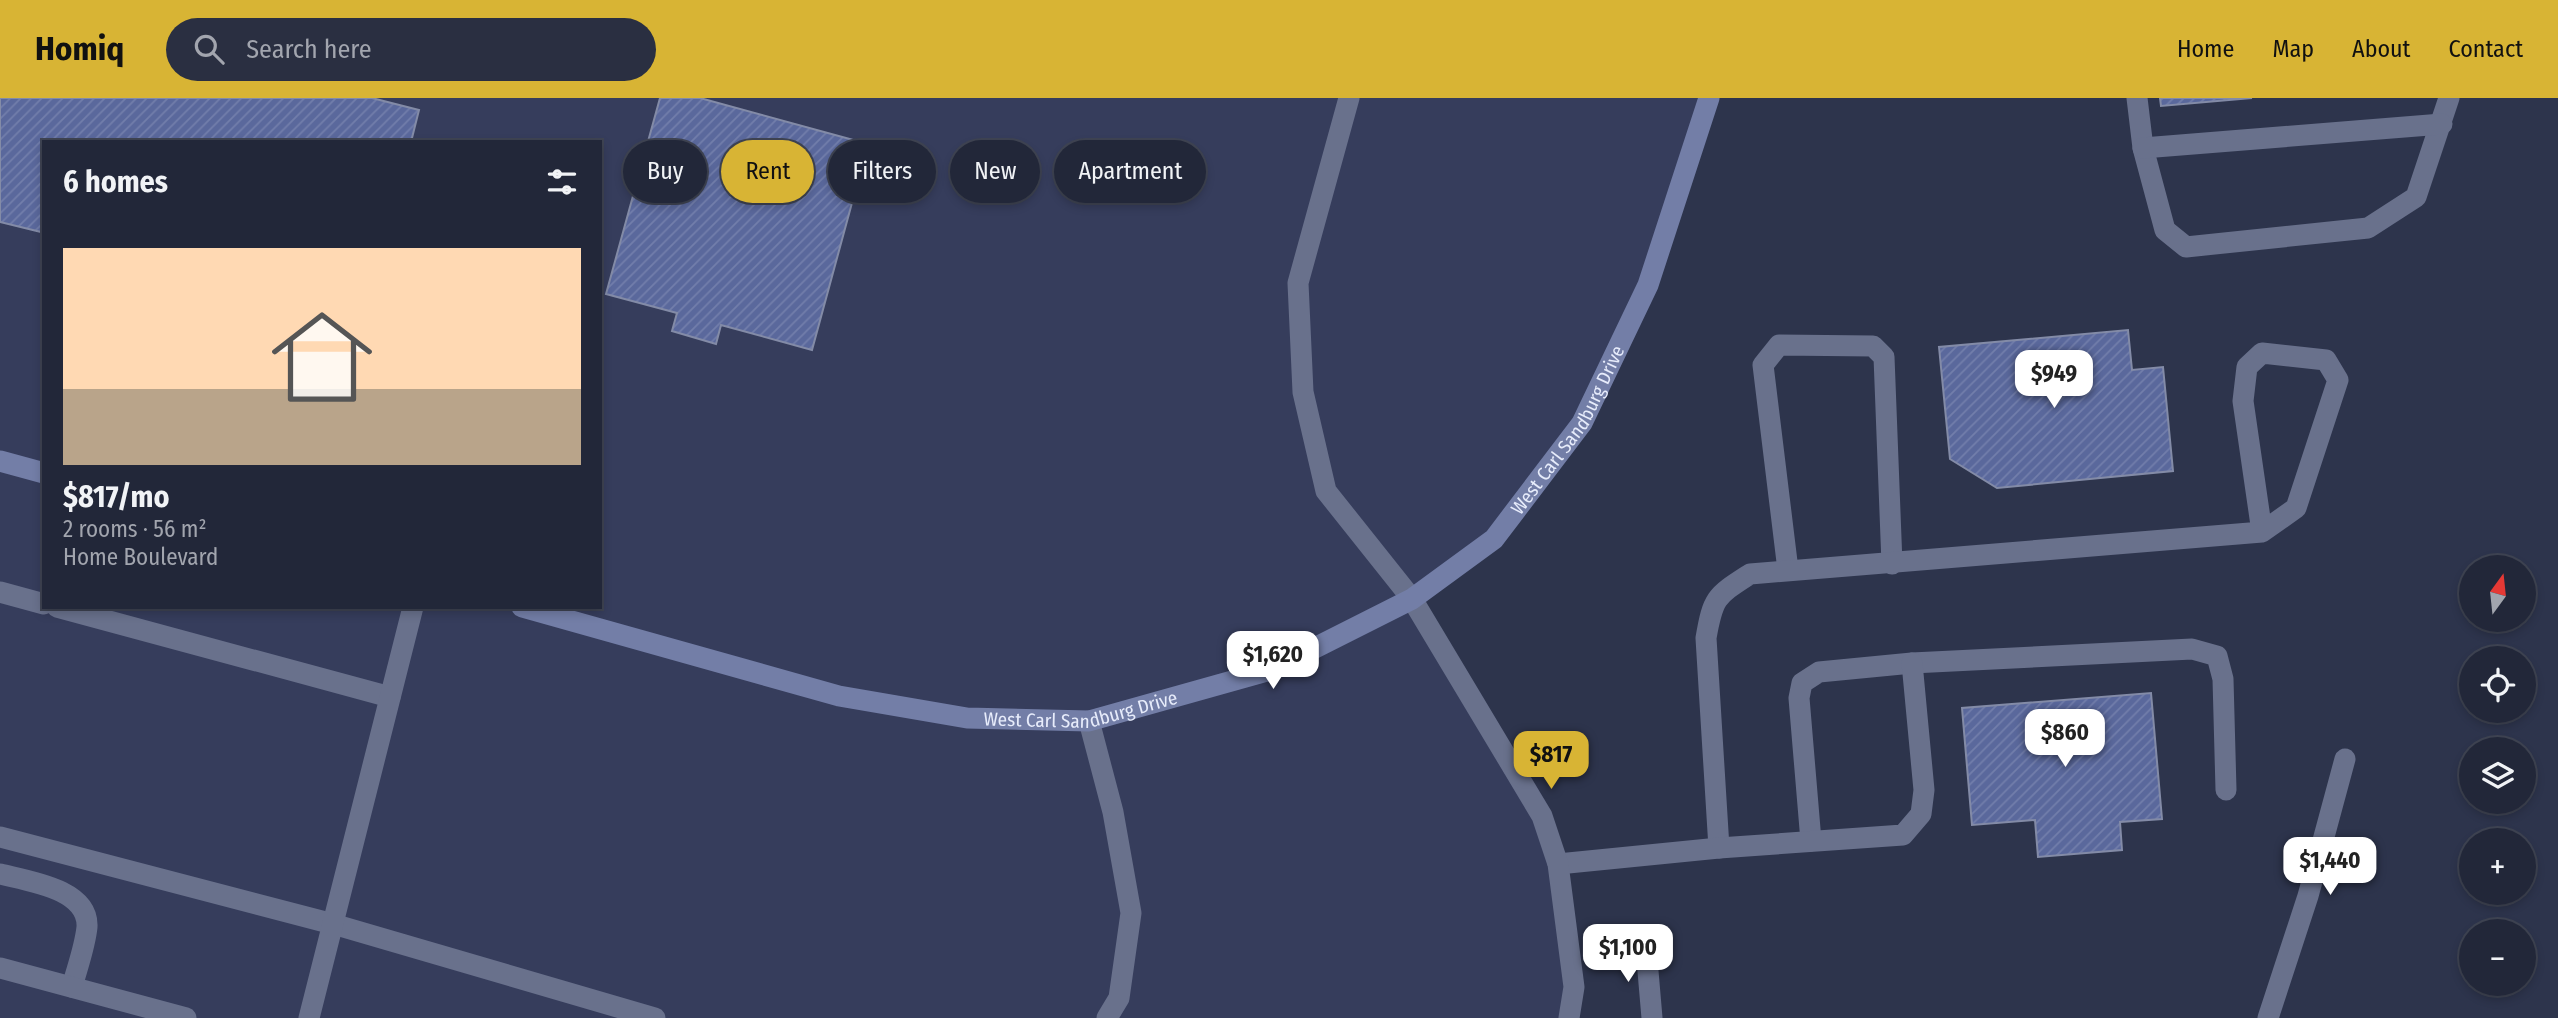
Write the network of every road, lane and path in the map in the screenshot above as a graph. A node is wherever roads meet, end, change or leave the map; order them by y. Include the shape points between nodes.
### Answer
1 (1349, 98) edge
2 (1709, 98) edge
3 (2137, 98) edge
4 (2449, 98) edge
5 (2442, 124) junction
6 (2143, 148) junction
7 (1, 466) edge
8 (42, 473) edge
9 (2262, 532) junction
10 (1892, 564) junction
11 (1788, 570) junction
12 (0, 592) edge
13 (1412, 599) junction
14 (42, 603) edge
15 (64, 609) edge
16 (412, 609) edge
17 (529, 609) edge
18 (1912, 663) junction
19 (390, 697) junction
20 (1089, 721) junction
21 (2345, 759) dead end
22 (2225, 790) dead end
23 (0, 837) edge
24 (1811, 841) junction
25 (1719, 848) junction
26 (1558, 864) junction
27 (0, 874) edge
28 (333, 924) junction
29 (1646, 948) dead end
30 (0, 968) edge
31 (72, 987) junction
32 (186, 1018) edge
33 (309, 1018) edge
34 (655, 1018) edge
35 (1107, 1018) edge
36 (1569, 1018) edge
37 (1652, 1018) edge
38 (2268, 1018) edge

1 - 13 street via 1298,283 1303,392 1326,491
2 - 13 street, West Carl Sandburg Drive via 1648,285 1583,423 1494,539
3 - 6 street
4 - 5 street
5 - 6 street
5 - 6 street via 2416,197 2368,228 2186,247 2165,230
7 - 8 street
9 - 9 street via 2297,508 2338,380 2326,360 2262,354 2247,367 2243,401
9 - 10 street
10 - 11 street
10 - 11 street via 1884,357 1873,346 1779,345 1763,365
11 - 25 street via 1750,574 1725,590 1711,607 1706,638
12 - 14 street
13 - 20 street, West Carl Sandburg Drive via 1271,670
13 - 26 street via 1542,816
15 - 19 street
16 - 19 street
17 - 20 street, West Carl Sandburg Drive via 839,696 967,718
18 - 22 street via 2192,649 2217,656 2223,679
18 - 24 street via 1924,790 1921,814 1903,835
18 - 24 street via 1819,672 1802,683 1799,698
19 - 28 street
20 - 35 street via 1113,812 1130,913 1119,998
21 - 38 street via 2308,896
23 - 28 street
24 - 25 street
25 - 26 street
26 - 36 street via 1574,987
27 - 31 street via 58,890 86,912 87,928
28 - 33 street
28 - 34 street
29 - 37 street
30 - 31 street
31 - 32 street

